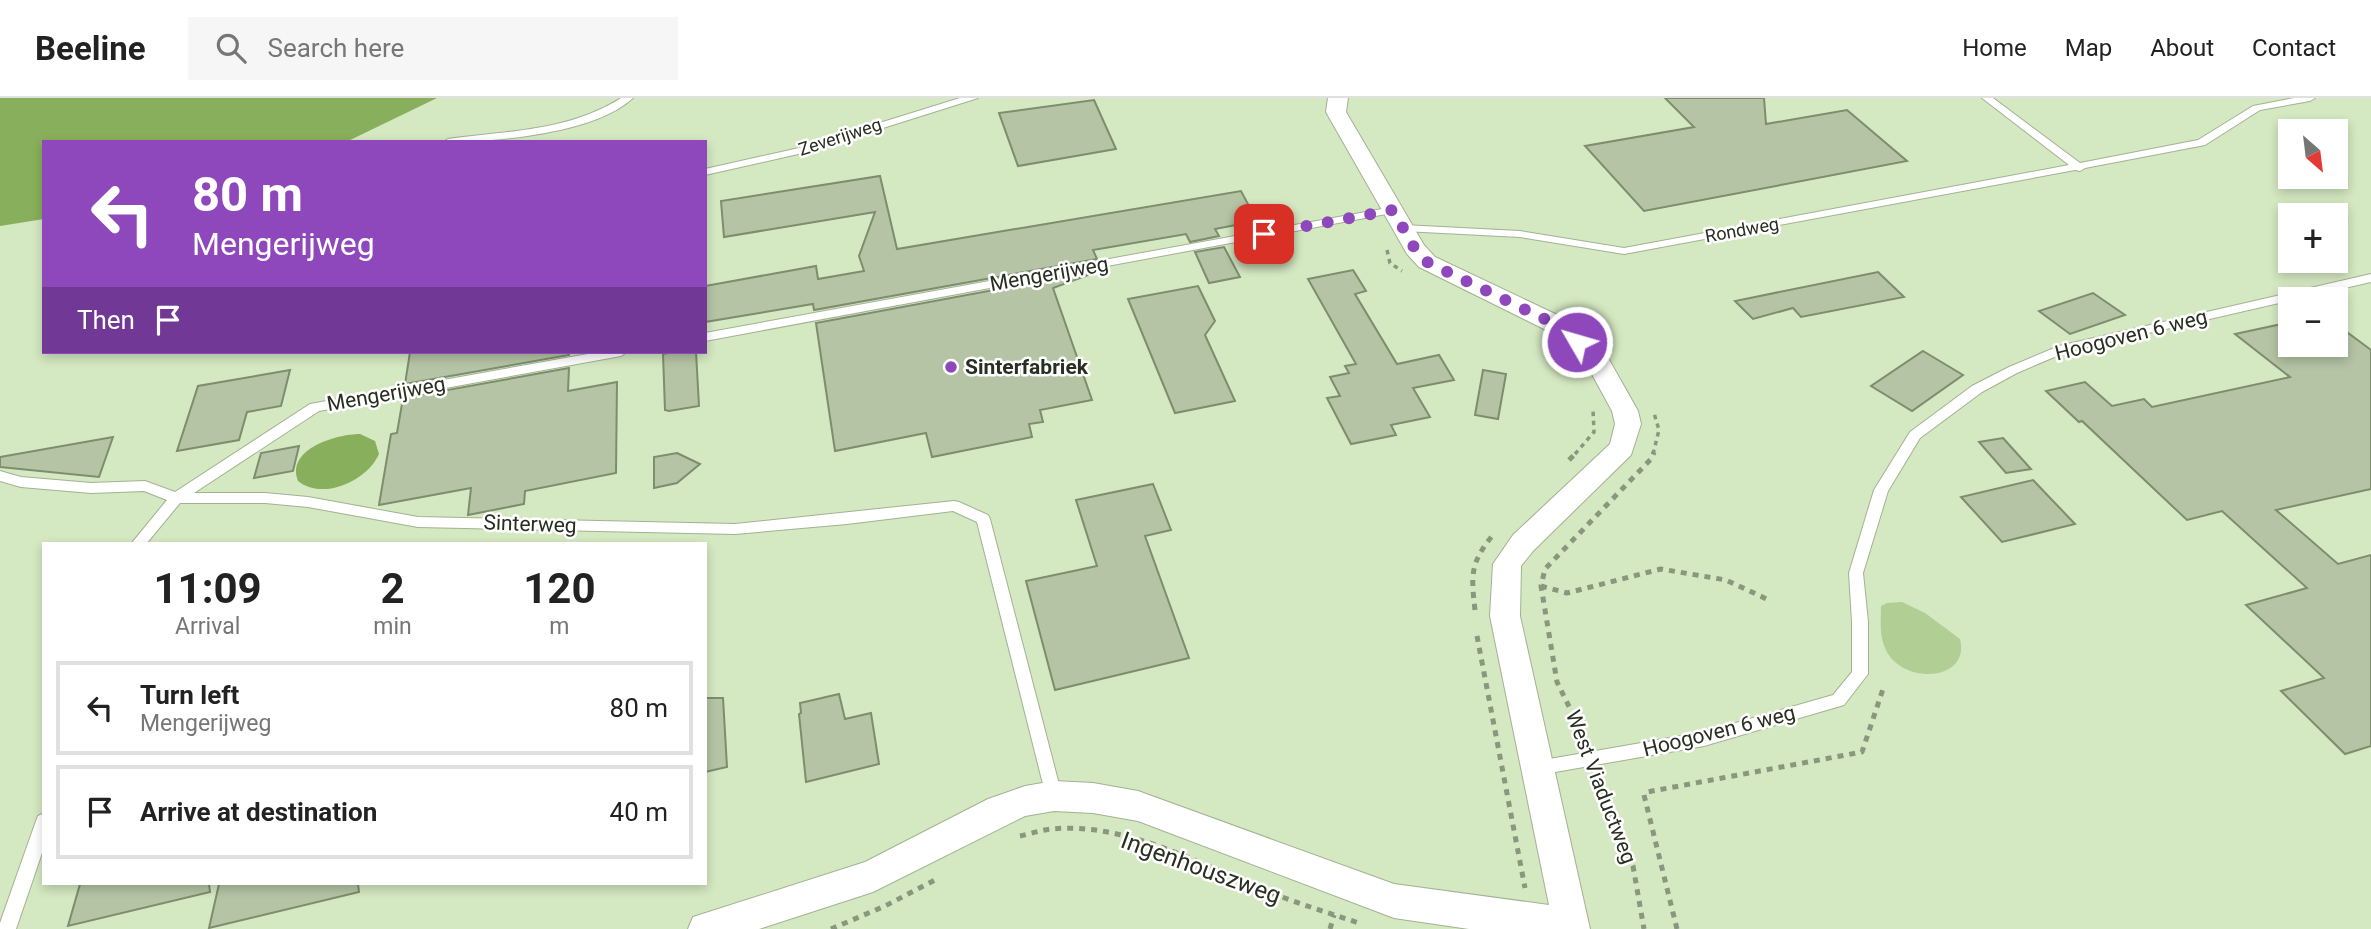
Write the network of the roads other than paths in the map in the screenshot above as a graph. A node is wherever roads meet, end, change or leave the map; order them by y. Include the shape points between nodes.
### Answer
1 (628, 98) edge
2 (973, 98) edge
3 (1338, 98) edge
4 (1987, 98) edge
5 (2310, 98) edge
6 (461, 140) edge
7 (2080, 168) junction
8 (707, 172) edge
9 (1398, 219) junction
10 (2371, 278) edge
11 (707, 337) edge
12 (610, 354) edge
13 (0, 476) edge
14 (176, 498) junction
15 (140, 542) edge
16 (1538, 768) junction
17 (1054, 796) junction
18 (42, 827) edge
19 (1571, 926) edge
20 (7, 929) edge
21 (706, 929) edge

1 - 6 lane via 613,110 576,123
2 - 8 lane, Zeverijweg via 912,113 818,146
3 - 9 street via 1336,112
4 - 7 lane
5 - 7 lane, Rondweg via 2257,108 2201,143
7 - 9 lane, Rondweg via 1624,251 1507,232 1440,232
9 - 11 lane, Mengerijweg
9 - 16 street via 1427,262 1559,326 1636,406 1622,448 1523,543 1507,565 1505,616
10 - 16 lane, Hoogoven 6 weg via 2063,349 1977,389 1916,435 1881,490 1856,573 1860,674 1838,701 1704,739
12 - 14 lane, Mengerijweg via 315,407
13 - 14 lane via 91,488 145,486
14 - 15 lane
14 - 17 lane, Sinterweg via 308,502 418,522 735,529 954,506 983,519
16 - 19 street
17 - 19 street, Ingenhouszweg via 1138,806 1394,901
17 - 21 street, Ingenhouszweg via 1000,810 873,876
18 - 20 lane

